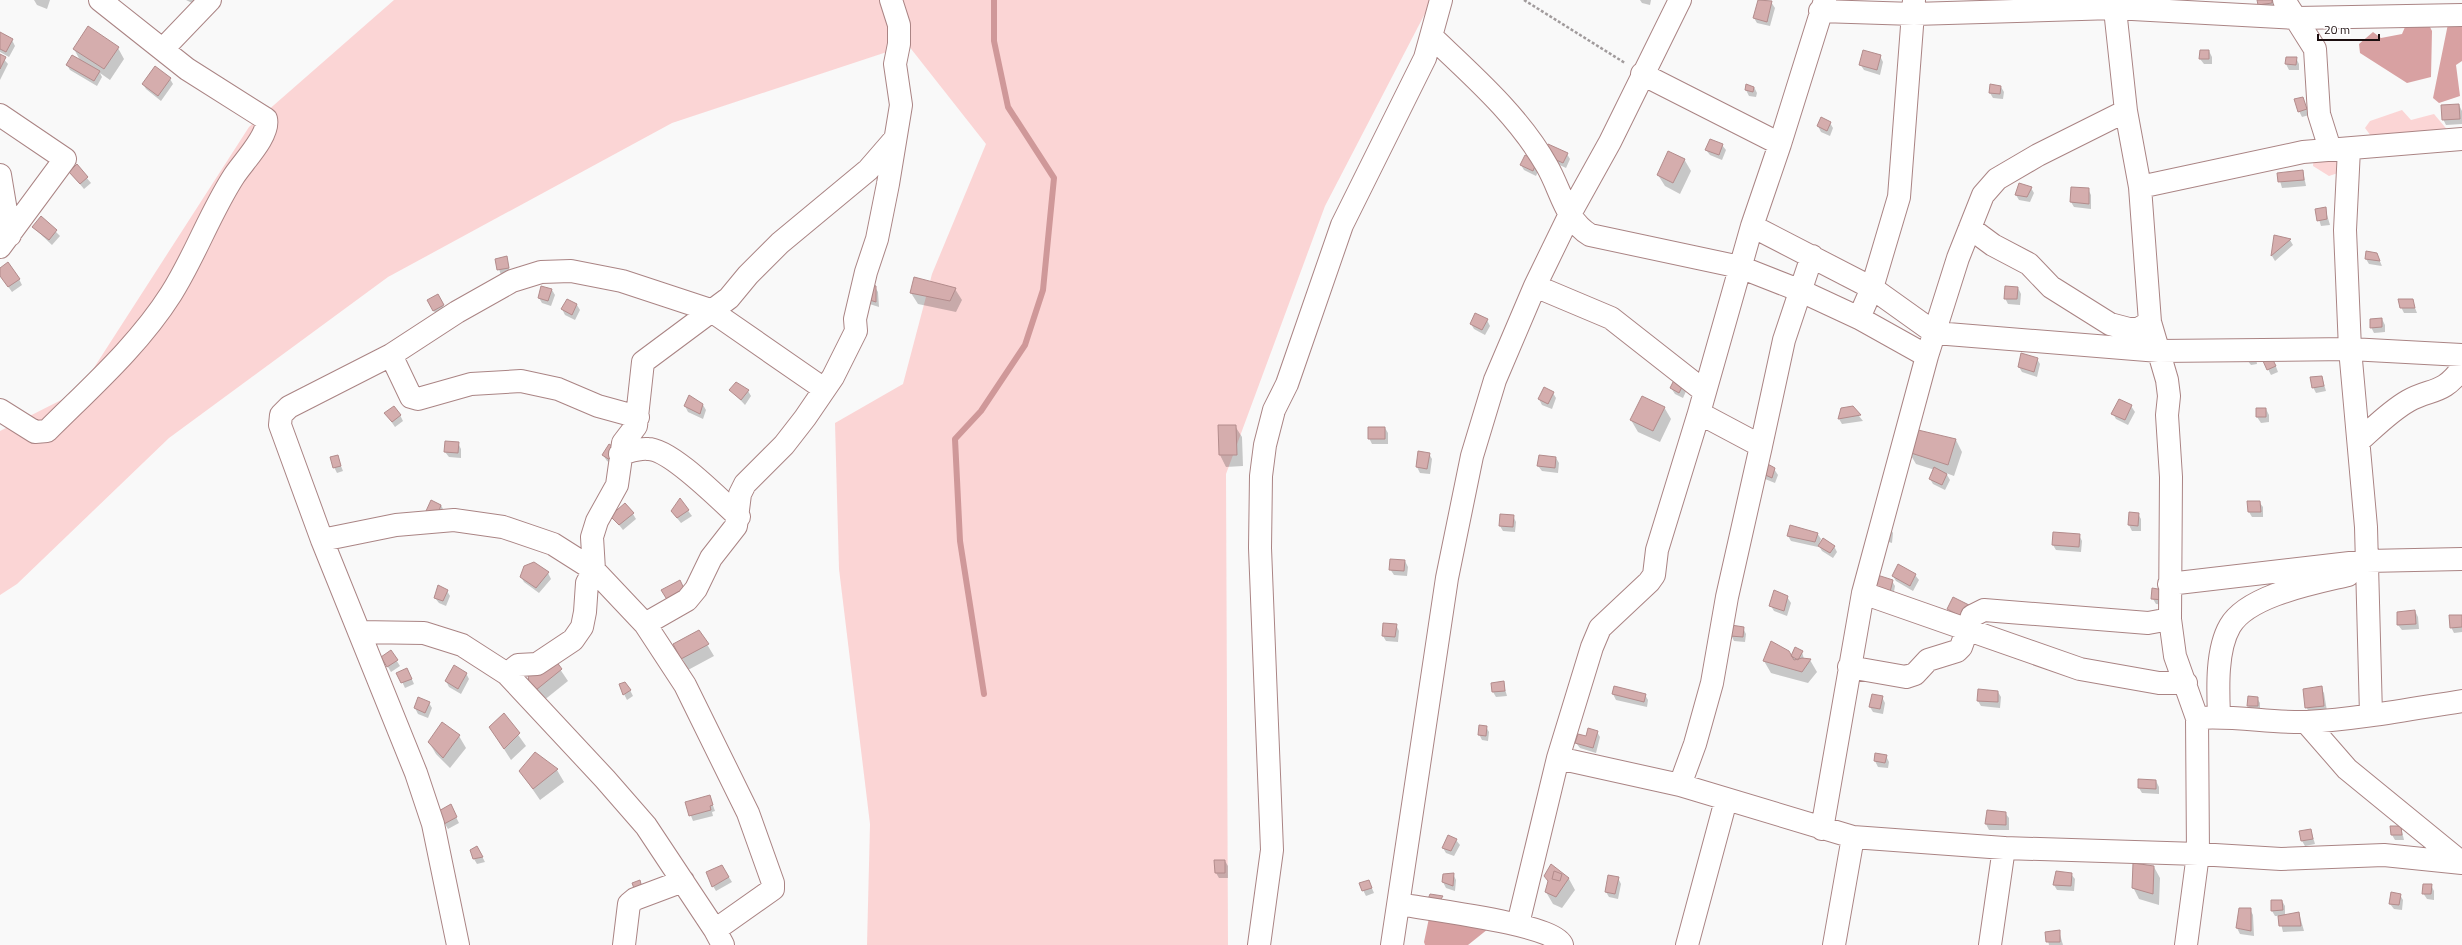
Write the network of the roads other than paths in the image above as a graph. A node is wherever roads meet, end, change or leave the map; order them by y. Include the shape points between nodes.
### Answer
1 (100, 0) edge
2 (210, 0) edge
3 (891, 0) edge
4 (1441, 0) edge
5 (1680, 0) edge
6 (2284, 0) edge
7 (2114, 4) edge
8 (1822, 6) edge
9 (1914, 7) edge
10 (2462, 15) edge
11 (2297, 18) junction
12 (1432, 37) junction
13 (163, 49) junction
14 (1642, 74) junction
15 (2126, 110) junction
16 (0, 115) edge
17 (2462, 139) edge
18 (894, 140) junction
19 (1780, 144) junction
20 (2339, 149) junction
21 (0, 175) edge
22 (2140, 187) junction
23 (1570, 214) junction
24 (1752, 226) junction
25 (1970, 228) junction
26 (5, 241) edge
27 (1812, 256) junction
28 (1740, 267) junction
29 (1535, 286) junction
30 (1872, 288) junction
31 (1801, 290) junction
32 (710, 310) junction
33 (1859, 318) junction
34 (2150, 322) junction
35 (1935, 333) junction
36 (2350, 349) junction
37 (2159, 351) junction
38 (391, 355) junction
39 (2462, 355) edge
40 (1927, 356) junction
41 (2462, 368) edge
42 (824, 389) junction
43 (1704, 391) junction
44 (0, 410) edge
45 (1699, 413) junction
46 (638, 417) junction
47 (2359, 441) junction
48 (1762, 446) junction
49 (620, 454) junction
50 (739, 517) junction
51 (322, 540) junction
52 (2462, 559) edge
53 (2362, 561) junction
54 (594, 570) junction
55 (2169, 584) junction
56 (1863, 593) junction
57 (2170, 619) junction
58 (645, 624) junction
59 (1967, 628) junction
60 (359, 632) junction
61 (1849, 667) junction
62 (507, 674) junction
63 (2186, 683) junction
64 (2462, 701) edge
65 (2372, 715) junction
66 (2219, 716) junction
67 (2197, 718) junction
68 (2306, 722) junction
69 (1558, 758) junction
70 (1680, 785) junction
71 (1726, 800) junction
72 (1822, 829) junction
73 (1853, 837) junction
74 (2004, 848) junction
75 (2198, 854) junction
76 (2462, 863) edge
77 (683, 880) junction
78 (1399, 904) junction
79 (1518, 924) junction
80 (719, 937) edge
81 (458, 945) edge
82 (624, 945) edge
83 (1259, 945) edge
84 (1392, 945) edge
85 (1562, 945) edge
86 (1687, 945) edge
87 (1834, 945) edge
88 (1990, 945) edge
89 (2186, 945) edge

1 - 13 street
2 - 13 street
3 - 18 street via 899,25 895,64 901,105
4 - 12 street
5 - 14 street
6 - 11 street
7 - 9 street
7 - 11 street
7 - 15 street
8 - 9 street
8 - 19 street
9 - 30 street via 1899,197
10 - 11 street
11 - 20 street via 2314,49 2319,114
12 - 23 street via 1525,132 1548,166
12 - 83 street via 1425,58 1342,225 1287,384 1274,410 1265,445 1261,476 1260,548 1272,850
13 - 44 street via 187,69 266,119 266,130 233,176 172,293 142,334 47,431 35,432
14 - 19 street
14 - 23 street via 1610,142
15 - 22 street
15 - 25 street via 2044,151 1997,179 1983,195
16 - 26 street via 65,159
17 - 20 street
18 - 32 street via 868,170 780,243 748,275 738,289
18 - 42 street via 886,198 855,319 856,331
19 - 24 street
20 - 22 street via 2303,152
20 - 36 street
21 - 26 street
22 - 34 street
23 - 28 street via 1577,228 1590,234
23 - 29 street
24 - 27 street
24 - 28 street
25 - 34 street via 1993,246 2029,264 2051,288 2110,324 2138,329
25 - 35 street
27 - 30 street
27 - 31 street
28 - 31 street
28 - 43 street
29 - 43 street via 1611,318
29 - 78 street via 1495,380 1472,456 1447,578
30 - 33 street
30 - 35 street
31 - 33 street
31 - 48 street via 1784,340
32 - 38 street via 622,281 571,271 541,272 512,281 457,312
32 - 42 street
32 - 46 street via 644,362
33 - 40 street
34 - 37 street
35 - 37 street
35 - 40 street
36 - 37 street
36 - 39 street
36 - 47 street
37 - 55 street via 2169,396
38 - 46 street via 411,397 418,399 471,384 521,381 558,389 598,406
38 - 51 street via 289,407 281,415 280,425
40 - 56 street
41 - 47 street via 2438,391 2408,401 2388,414
42 - 50 street via 784,446 745,484 740,494
43 - 45 street
45 - 48 street
45 - 69 street via 1657,550 1654,575 1600,628 1579,684
46 - 49 street via 636,426 623,443
47 - 53 street
48 - 70 street via 1727,597 1712,683 1695,744
49 - 50 street via 648,448 655,450 688,472
49 - 54 street via 617,485 597,521 592,537
50 - 58 street via 736,526 711,558 696,589 686,600
51 - 54 street via 396,525 454,520 503,527 553,544
51 - 60 street
52 - 53 street
53 - 55 street
53 - 65 street
53 - 66 street via 2348,575 2294,588 2257,604 2238,617 2230,627 2221,658
54 - 58 street
54 - 62 street via 587,583 582,627 573,640 537,664 518,665
55 - 57 street
56 - 59 street
56 - 61 street
57 - 59 street via 2148,623 1984,610 1972,616
57 - 63 street via 2175,656
58 - 80 street via 685,685 725,765 748,813 773,883 770,893
59 - 61 street via 1962,647 1928,660 1915,674 1906,677
59 - 63 street via 2080,669 2159,683
60 - 62 street via 424,633 462,645
60 - 81 street via 416,773 433,824
61 - 72 street
62 - 77 street via 605,778 646,826
63 - 67 street
64 - 65 street
65 - 68 street
66 - 67 street
66 - 68 street
67 - 75 street
68 - 76 street via 2347,769
69 - 70 street
69 - 79 street
70 - 71 street
71 - 72 street
71 - 86 street
72 - 73 street
73 - 74 street
73 - 87 street
74 - 75 street
74 - 88 street
75 - 76 street via 2281,859 2384,855
75 - 89 street
77 - 80 street
77 - 82 street via 635,899 629,904
78 - 79 street
78 - 84 street
79 - 85 street via 1557,937

